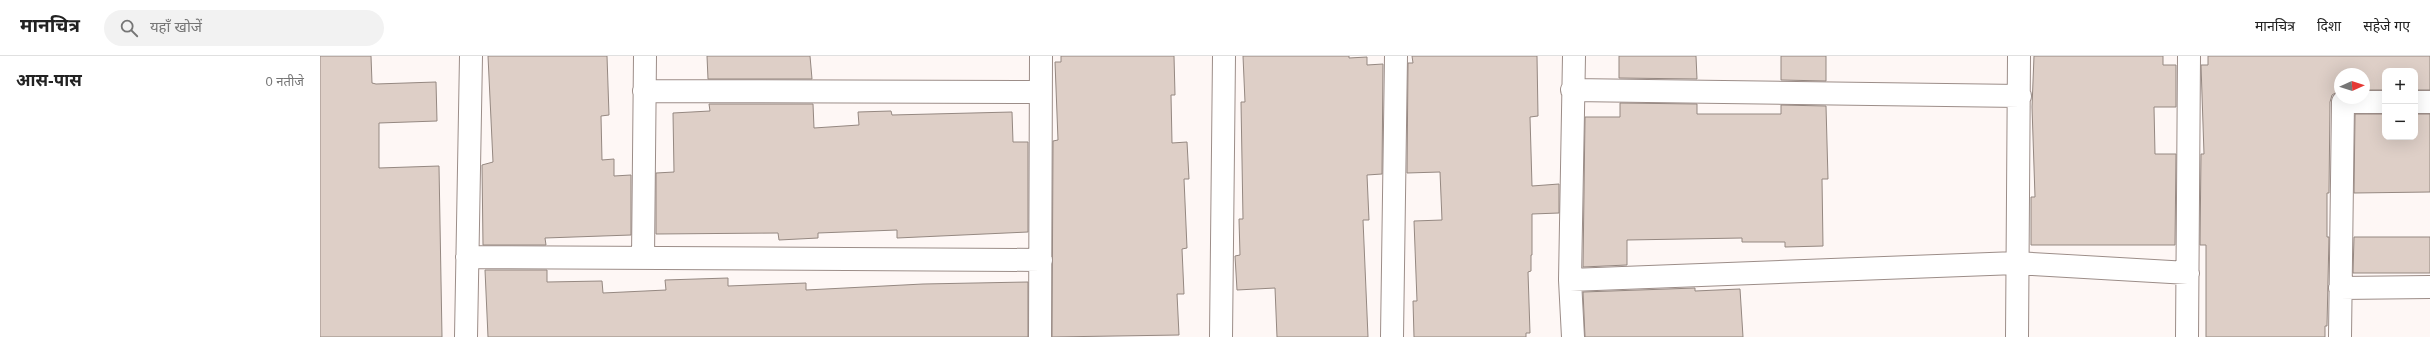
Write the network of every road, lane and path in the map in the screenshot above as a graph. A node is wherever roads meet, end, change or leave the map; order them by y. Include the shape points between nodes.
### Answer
1 (471, 56) edge
2 (645, 56) edge
3 (1041, 56) edge
4 (1224, 56) edge
5 (1396, 56) edge
6 (1574, 56) edge
7 (2019, 56) edge
8 (2189, 56) edge
9 (1572, 90) junction
10 (644, 91) junction
11 (1040, 92) junction
12 (2020, 96) junction
13 (2382, 102) edge
14 (2418, 102) edge
15 (2430, 102) edge
16 (467, 257) junction
17 (643, 258) junction
18 (1041, 260) junction
19 (2016, 263) junction
20 (2188, 273) junction
21 (1570, 280) junction
22 (2430, 286) edge
23 (2340, 288) junction
24 (466, 337) edge
25 (1040, 337) edge
26 (1221, 337) edge
27 (1392, 337) edge
28 (1573, 337) edge
29 (2017, 337) edge
30 (2187, 337) edge
31 (2340, 337) edge

1 - 16 street
2 - 10 street
3 - 11 street
4 - 26 street
5 - 27 street
6 - 9 street
7 - 12 street
8 - 20 street
9 - 12 street
9 - 21 street
10 - 11 street
10 - 17 street
11 - 18 street
12 - 19 street
13 - 23 street via 2343,102
14 - 15 street
16 - 17 street
16 - 24 street
17 - 18 street
18 - 25 street
19 - 20 street
19 - 21 street
19 - 29 street
20 - 30 street
21 - 28 street
22 - 23 street
23 - 31 street

